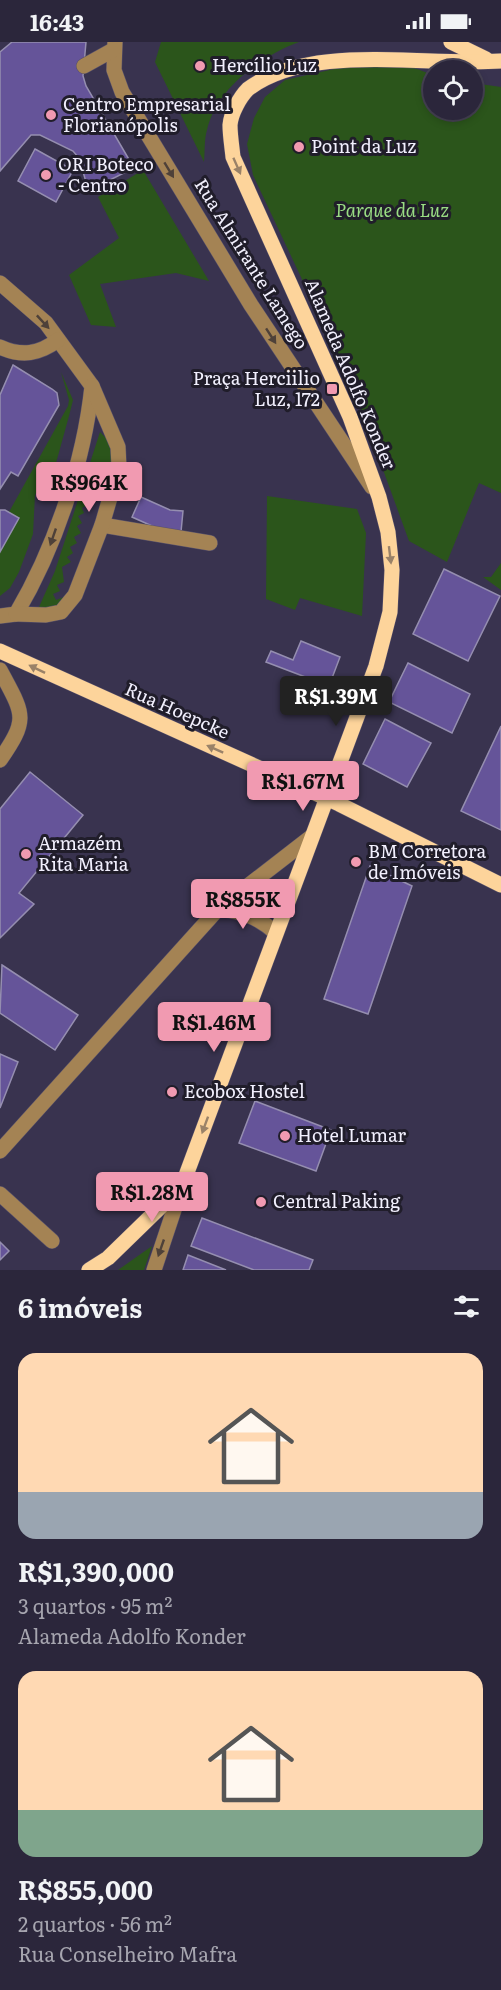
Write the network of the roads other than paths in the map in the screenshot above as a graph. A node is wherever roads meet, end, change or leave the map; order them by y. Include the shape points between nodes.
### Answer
1 (451, 42) edge
2 (410, 44) dead end
3 (114, 46) edge
4 (429, 57) junction
5 (496, 61) edge
6 (84, 66) dead end
7 (0, 283) edge
8 (58, 340) junction
9 (0, 347) edge
10 (92, 386) junction
11 (380, 497) junction
12 (102, 525) junction
13 (210, 543) dead end
14 (16, 614) junction
15 (0, 616) edge
16 (0, 651) edge
17 (0, 670) edge
18 (0, 760) edge
19 (326, 798) junction
20 (311, 837) junction
21 (501, 885) edge
22 (218, 909) junction
23 (276, 933) junction
24 (0, 1150) edge
25 (182, 1186) junction
26 (0, 1194) edge
27 (52, 1241) dead end
28 (89, 1270) edge
29 (154, 1270) edge

1 - 5 main road
2 - 4 main road
3 - 6 street
3 -> 11 street, Rua Almirante Lamego via 114,70 128,102 251,305
4 - 5 main road, Alameda Adolfo Konder
4 -> 11 main road, Alameda Adolfo Konder via 362,50 288,63 260,76 241,95 230,123 233,157 350,417
7 -> 8 street via 45,323
8 - 9 street via 45,350 28,354 14,354
8 - 10 street
10 - 12 street via 118,447 119,467
10 -> 14 street via 88,425 63,507 40,573
11 -> 19 main road, Alameda Adolfo Konder via 392,570 390,612 376,666
12 - 13 street
12 - 14 street via 75,595 61,612
14 - 15 street
19 -> 16 main road, Rua Hoepcke
17 - 18 street via 21,720 18,734
19 - 20 main road, Alameda Adolfo Konder
19 - 21 main road, Rua Hoepcke
20 - 22 street
20 - 23 main road, Alameda Adolfo Konder
22 - 23 street via 238,910 261,920
22 - 24 street
23 -> 25 main road, Alameda Adolfo Konder
25 - 28 main road via 108,1258
25 -> 29 street
26 - 27 street

